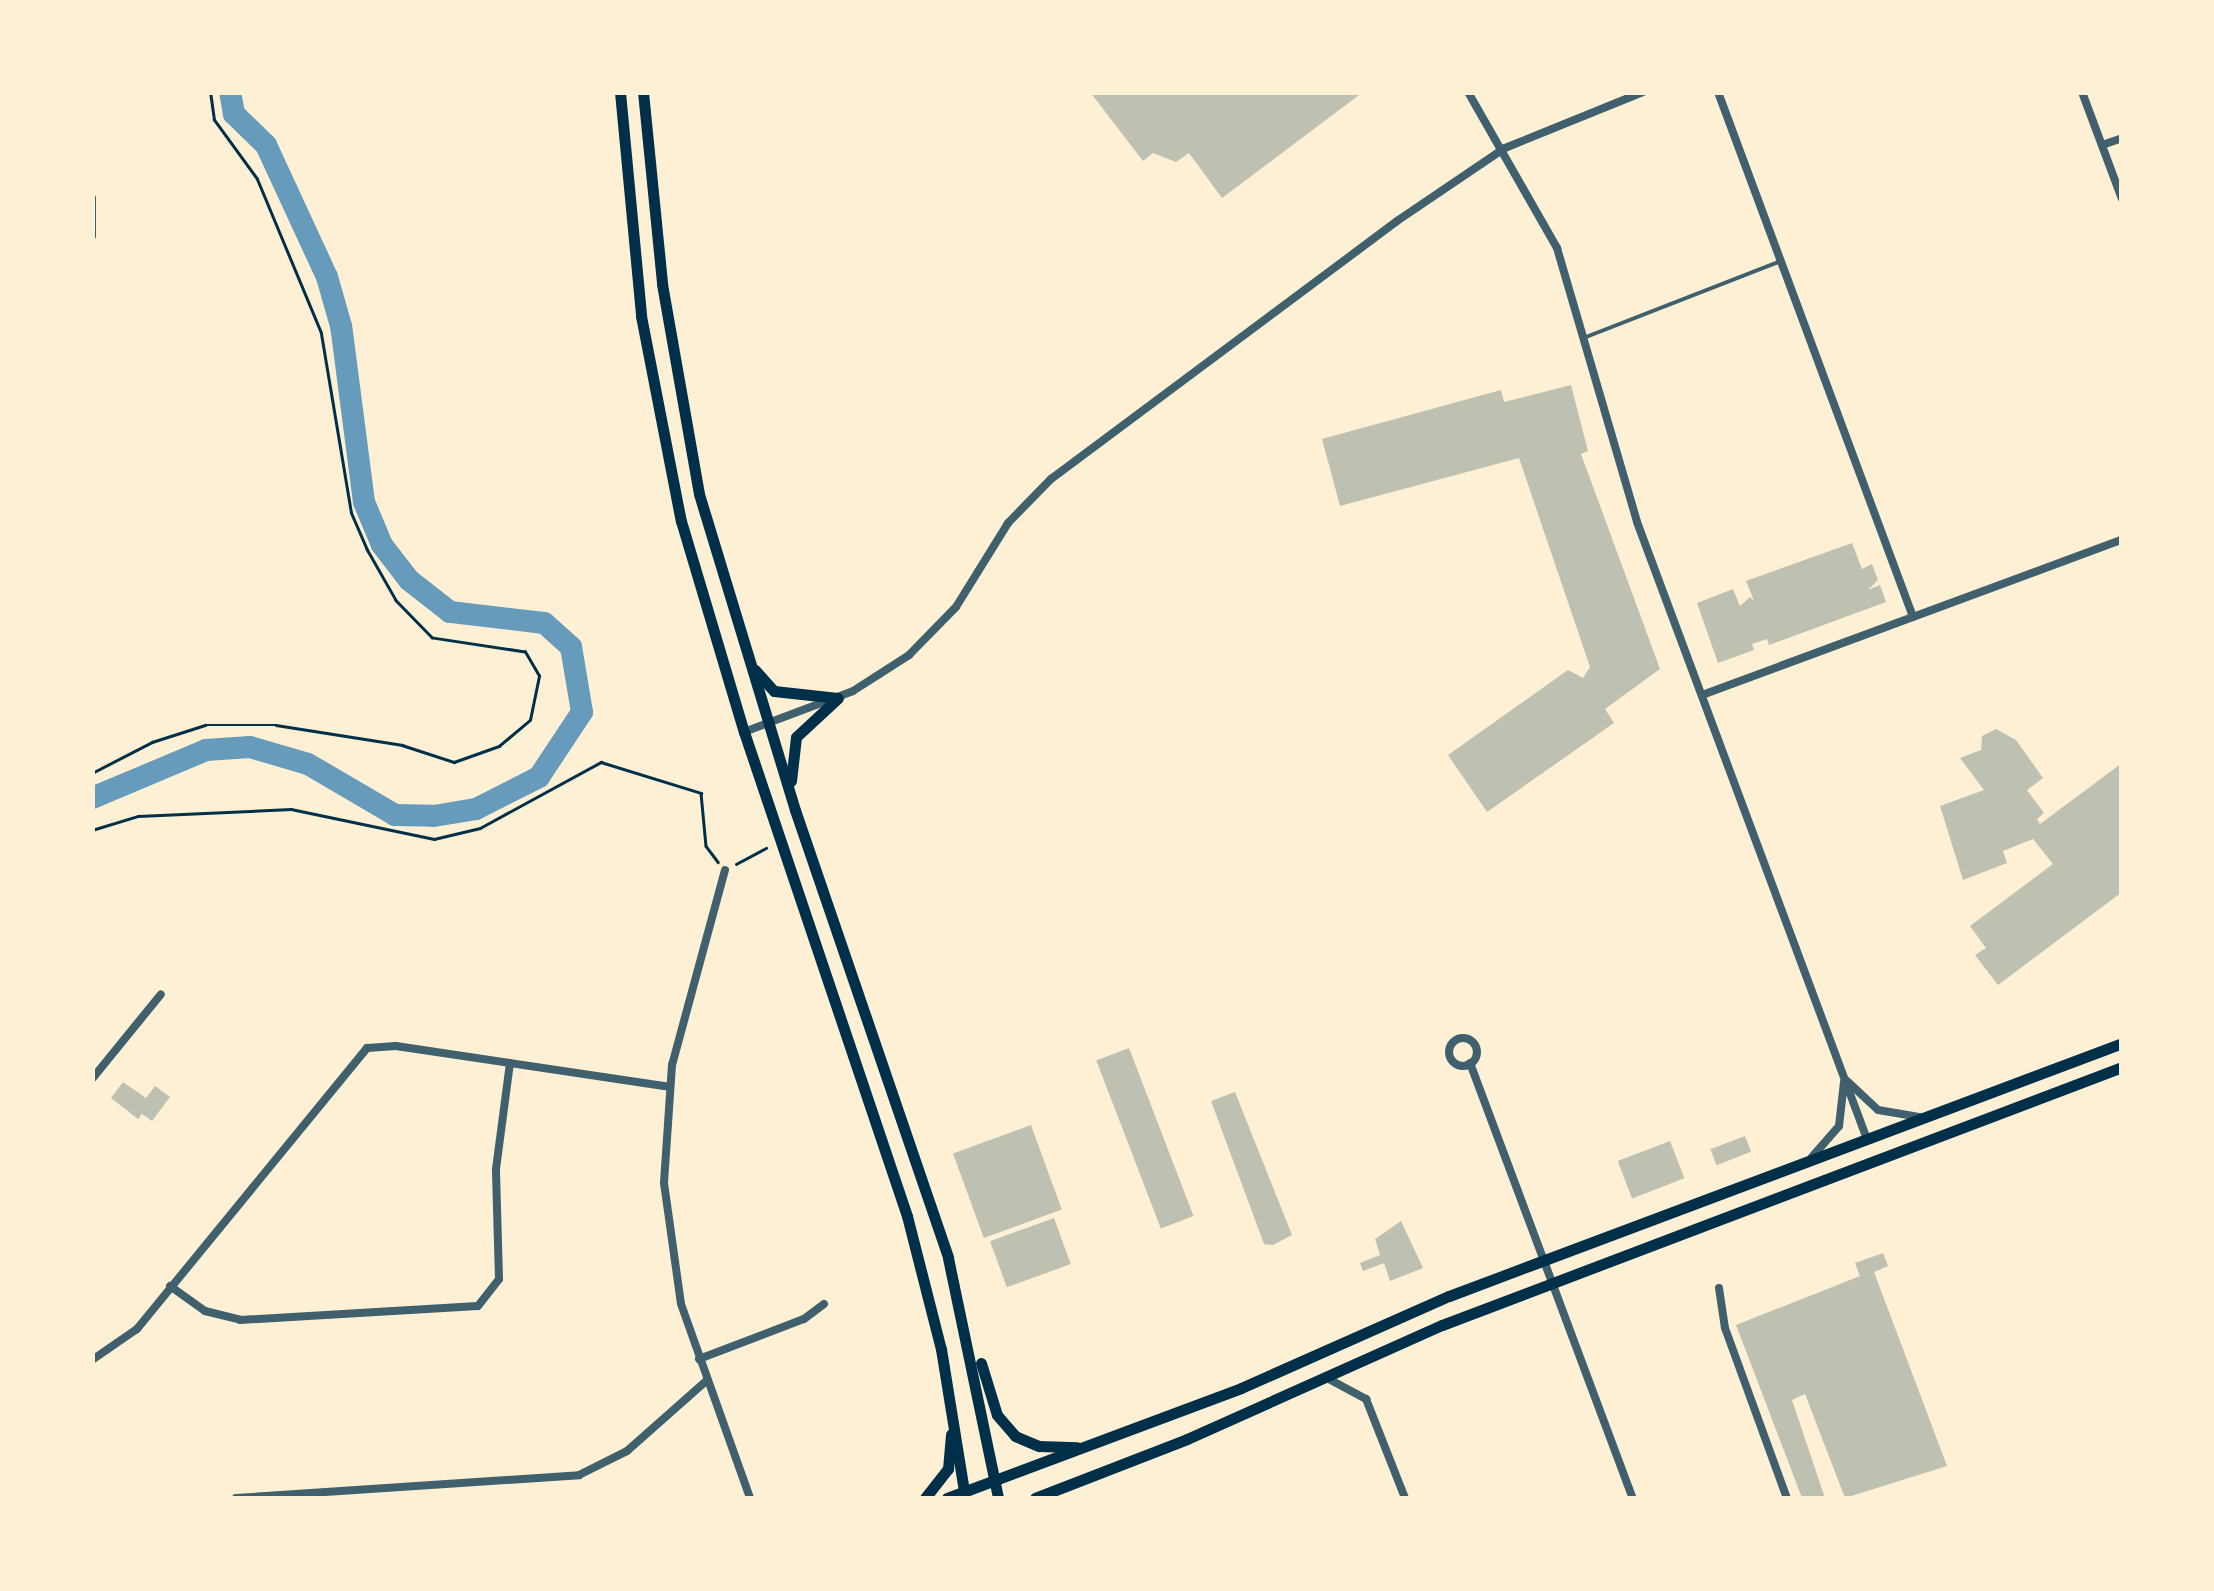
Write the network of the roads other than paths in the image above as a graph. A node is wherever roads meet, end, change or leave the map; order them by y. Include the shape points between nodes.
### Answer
1 (620, 92) edge
2 (643, 92) edge
3 (1468, 92) edge
4 (1643, 92) edge
5 (1718, 92) edge
6 (2082, 92) edge
7 (2122, 138) edge
8 (2102, 145) junction
9 (1504, 148) junction
10 (92, 198) edge
11 (2122, 199) edge
12 (92, 236) edge
13 (1781, 262) junction
14 (1586, 337) junction
15 (2122, 540) edge
16 (1914, 617) junction
17 (739, 634) junction
18 (1702, 695) junction
19 (838, 698) junction
20 (768, 725) junction
21 (744, 732) junction
22 (795, 810) junction
23 (725, 870) road end
24 (160, 994) dead end
25 (2122, 1043) edge
26 (510, 1063) junction
27 (1470, 1064) dead end
28 (2122, 1067) edge
29 (1844, 1078) junction
30 (92, 1079) edge
31 (668, 1087) junction
32 (1924, 1118) junction
33 (1866, 1139) junction
34 (1804, 1163) junction
35 (1546, 1259) junction
36 (1554, 1281) junction
37 (170, 1286) junction
38 (1718, 1288) dead end
39 (824, 1304) dead end
40 (967, 1324) junction
41 (699, 1359) junction
42 (92, 1360) edge
43 (1325, 1378) junction
44 (706, 1381) junction
45 (952, 1415) junction
46 (1086, 1447) junction
47 (1092, 1477) junction
48 (996, 1480) junction
49 (965, 1495) edge
50 (236, 1498) edge
51 (750, 1498) edge
52 (925, 1498) edge
53 (947, 1498) edge
54 (998, 1498) edge
55 (1036, 1498) edge
56 (1062, 1498) edge
57 (1405, 1498) edge
58 (1633, 1498) edge
59 (1787, 1498) edge

1 - 21 main road via 628,218 658,420
2 - 17 main road via 672,353 700,494
3 - 9 street
4 - 9 street
5 - 13 street
6 - 8 street
7 - 8 street
8 - 11 street
9 - 14 street via 1557,248
9 - 19 street via 1050,479 1008,523 930,638
10 - 12 street
13 - 14 lane
13 - 16 street
14 - 18 street via 1626,486
15 - 16 street
16 - 18 street
17 - 19 main road via 760,680 774,691
17 - 20 main road
18 - 29 street
19 - 20 street
19 - 22 main road via 796,737 790,774
20 - 21 street
20 - 22 main road
21 - 45 main road via 907,1216
22 - 40 main road
23 - 31 street
24 - 30 street
25 - 32 main road
26 - 31 street
26 - 37 street via 386,1045 357,1054
26 - 37 street via 496,1170 499,1279 484,1302 460,1311 240,1320 216,1316
27 - 35 street
28 - 36 main road
29 - 32 street via 1878,1110
29 - 33 street
29 - 34 street via 1839,1126
31 - 41 street via 668,1232
32 - 33 main road
33 - 34 main road
34 - 35 main road
35 - 36 street
35 - 46 main road
36 - 43 main road
36 - 58 street
37 - 42 street via 127,1340
38 - 59 street via 1725,1328
39 - 41 street via 804,1320
40 - 46 main road via 1006,1427 1039,1446
40 - 48 main road
41 - 44 street
43 - 47 main road
43 - 57 street via 1366,1400
44 - 50 street via 627,1451 579,1475
44 - 51 street
45 - 49 main road
45 - 52 main road via 948,1469
46 - 48 main road
47 - 55 main road
47 - 56 main road
48 - 49 main road
48 - 54 main road
49 - 53 main road

